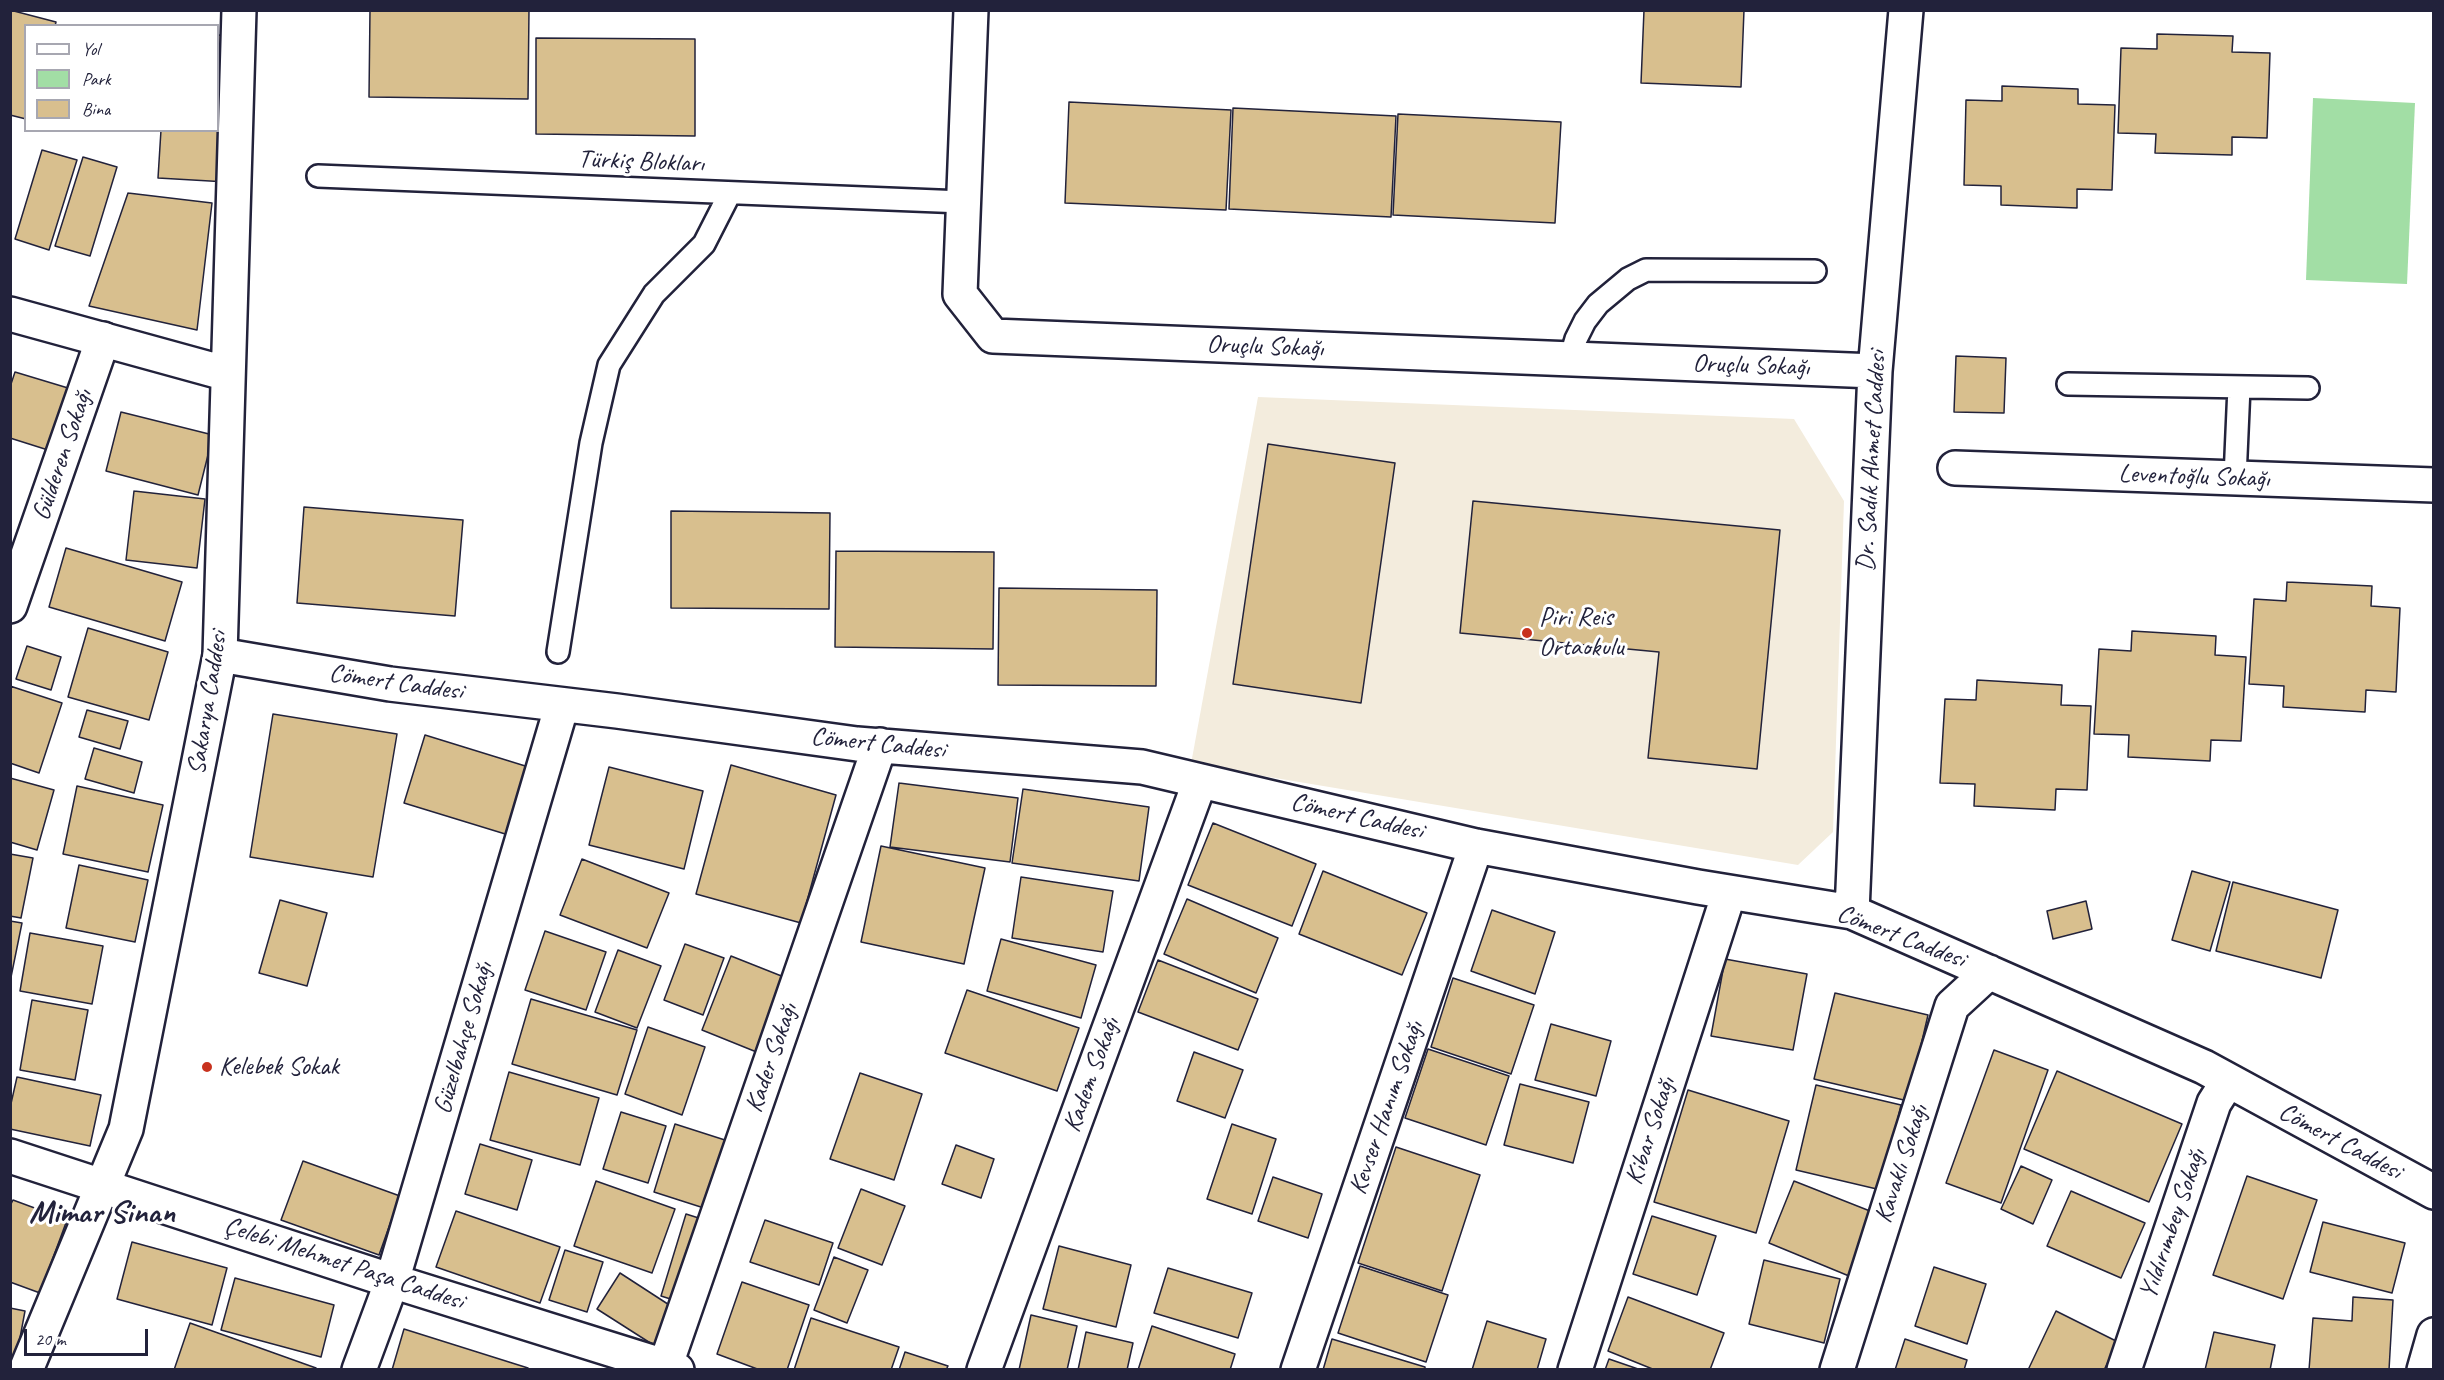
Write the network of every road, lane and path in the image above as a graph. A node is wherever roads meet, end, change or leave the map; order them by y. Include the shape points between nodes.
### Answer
1 (239, 10) edge
2 (971, 10) edge
3 (1906, 10) edge
4 (318, 176) dead end
5 (730, 192) junction
6 (963, 202) junction
7 (1815, 271) dead end
8 (10, 314) edge
9 (103, 339) junction
10 (1570, 359) junction
11 (1875, 371) junction
12 (228, 374) junction
13 (2068, 384) dead end
14 (2239, 387) junction
15 (2308, 388) dead end
16 (1955, 468) dead end
17 (2235, 478) junction
18 (2433, 485) edge
19 (10, 606) edge
20 (558, 652) dead end
21 (220, 655) junction
22 (562, 705) junction
23 (880, 746) junction
24 (1200, 781) junction
25 (1476, 846) junction
26 (1729, 893) junction
27 (1852, 912) junction
28 (1989, 972) junction
29 (2228, 1081) junction
30 (10, 1156) edge
31 (102, 1184) junction
32 (2433, 1192) edge
33 (392, 1281) junction
34 (2433, 1335) edge
35 (669, 1368) edge
36 (26, 1370) edge
37 (359, 1370) edge
38 (984, 1370) edge
39 (1298, 1370) edge
40 (1575, 1370) edge
41 (1837, 1370) edge
42 (2124, 1370) edge
43 (2424, 1370) edge

1 - 12 street, Sakarya Caddesi
2 - 6 street, Oruçlu Sokağı
3 - 11 street, Dr. Sadık Ahmet Caddesi
4 - 5 lane, Türkiş Blokları
5 - 6 lane, Türkiş Blokları
5 - 20 lane via 704,244 654,294 609,365 591,443
6 - 10 street, Oruçlu Sokağı via 960,294 993,336
7 - 10 lane via 1646,270 1628,279 1598,304 1576,339
8 - 9 street
9 - 12 street
9 - 19 street, Gülderen Sokağı
10 - 11 street, Oruçlu Sokağı
11 - 27 street, Dr. Sadık Ahmet Caddesi
12 - 21 street, Sakarya Caddesi
13 - 14 lane
14 - 15 lane
14 - 17 lane
16 - 17 street, Leventoğlu Sokağı
17 - 18 street, Leventoğlu Sokağı
21 - 22 street, Cömert Caddesi via 390,684
21 - 31 street, Sakarya Caddesi via 126,1130
22 - 23 street, Cömert Caddesi
22 - 33 street, Güzelbahçe Sokağı
23 - 24 street, Cömert Caddesi via 1142,767
23 - 35 street, Kader Sokağı
24 - 25 street, Cömert Caddesi
24 - 38 street, Kadem Sokağı
25 - 26 street, Cömert Caddesi
25 - 39 street, Kevser Hanım Sokağı
26 - 27 street, Cömert Caddesi
26 - 40 street, Kibar Sokağı
27 - 28 street, Cömert Caddesi
28 - 29 street, Cömert Caddesi
28 - 41 street, Kavaklı Sokağı via 1952,1006
29 - 32 street, Cömert Caddesi
29 - 42 street, Yıldırımbey Sokağı via 2214,1103
30 - 31 street, Çelebi Mehmet Paşa Caddesi
31 - 33 street, Çelebi Mehmet Paşa Caddesi
31 - 36 street, Sakarya Caddesi
33 - 35 street, Çelebi Mehmet Paşa Caddesi
33 - 37 street, Güzelbahçe Sokağı
34 - 43 street

